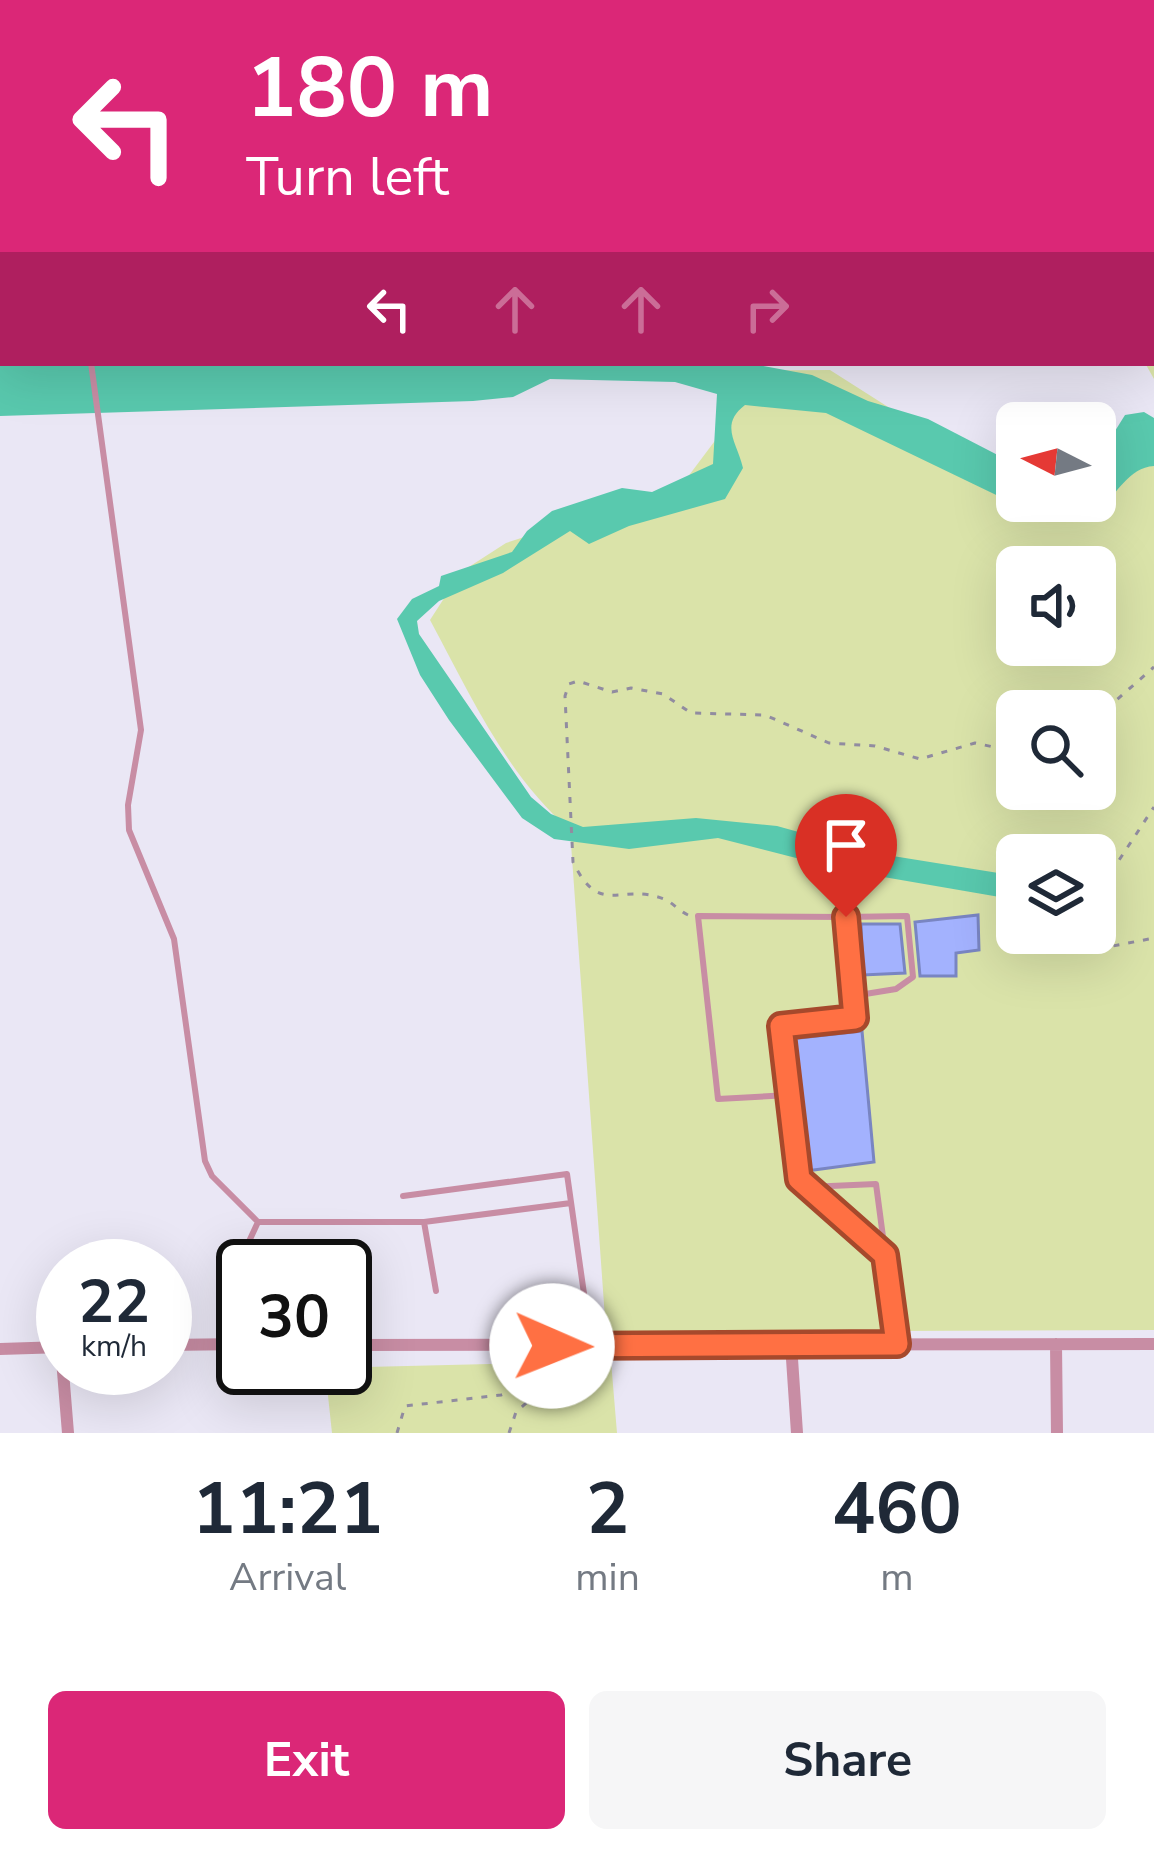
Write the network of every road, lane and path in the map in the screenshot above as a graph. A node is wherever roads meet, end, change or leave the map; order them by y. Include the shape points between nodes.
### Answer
1 (91, 366) edge
2 (1154, 667) edge
3 (1116, 700) edge
4 (996, 747) edge
5 (1154, 807) edge
6 (1116, 865) edge
7 (698, 916) junction
8 (846, 917) junction
9 (1154, 938) edge
10 (1116, 943) edge
11 (853, 997) junction
12 (789, 1095) junction
13 (808, 1187) junction
14 (403, 1196) dead end
15 (571, 1202) junction
16 (258, 1222) junction
17 (424, 1222) junction
18 (250, 1239) edge
19 (885, 1255) junction
20 (436, 1292) dead end
21 (790, 1344) junction
22 (897, 1344) junction
23 (1056, 1344) junction
24 (1154, 1344) edge
25 (372, 1345) edge
26 (591, 1346) junction
27 (36, 1348) edge
28 (0, 1349) edge
29 (559, 1376) junction
30 (65, 1395) edge
31 (68, 1433) edge
32 (397, 1433) edge
33 (509, 1433) edge
34 (797, 1433) edge
35 (1057, 1433) edge

1 - 16 lane via 141,730 129,830 174,939 205,1161
2 - 3 path
4 - 7 path via 975,742 920,759 830,743 765,715 692,713 663,694 612,692 578,680 565,688 573,862 592,893 658,897
5 - 6 path
7 - 8 lane
7 - 12 lane via 718,1100
8 - 11 lane
8 - 11 lane via 907,916 913,977 896,989
9 - 10 path
11 - 12 lane via 855,1018 781,1026
12 - 13 lane via 799,1179
13 - 19 lane
13 - 19 lane via 876,1184
14 - 15 lane via 567,1174
15 - 17 lane
15 - 26 lane
16 - 17 lane
16 - 18 lane
17 - 20 lane
19 - 22 lane
21 - 22 street
21 - 26 street
21 - 34 street
22 - 23 street
23 - 24 street
23 - 35 street
25 - 26 street
26 - 29 path via 591,1360
27 - 28 street
29 - 32 path via 501,1395 405,1406
29 - 33 path via 516,1412
30 - 31 street

